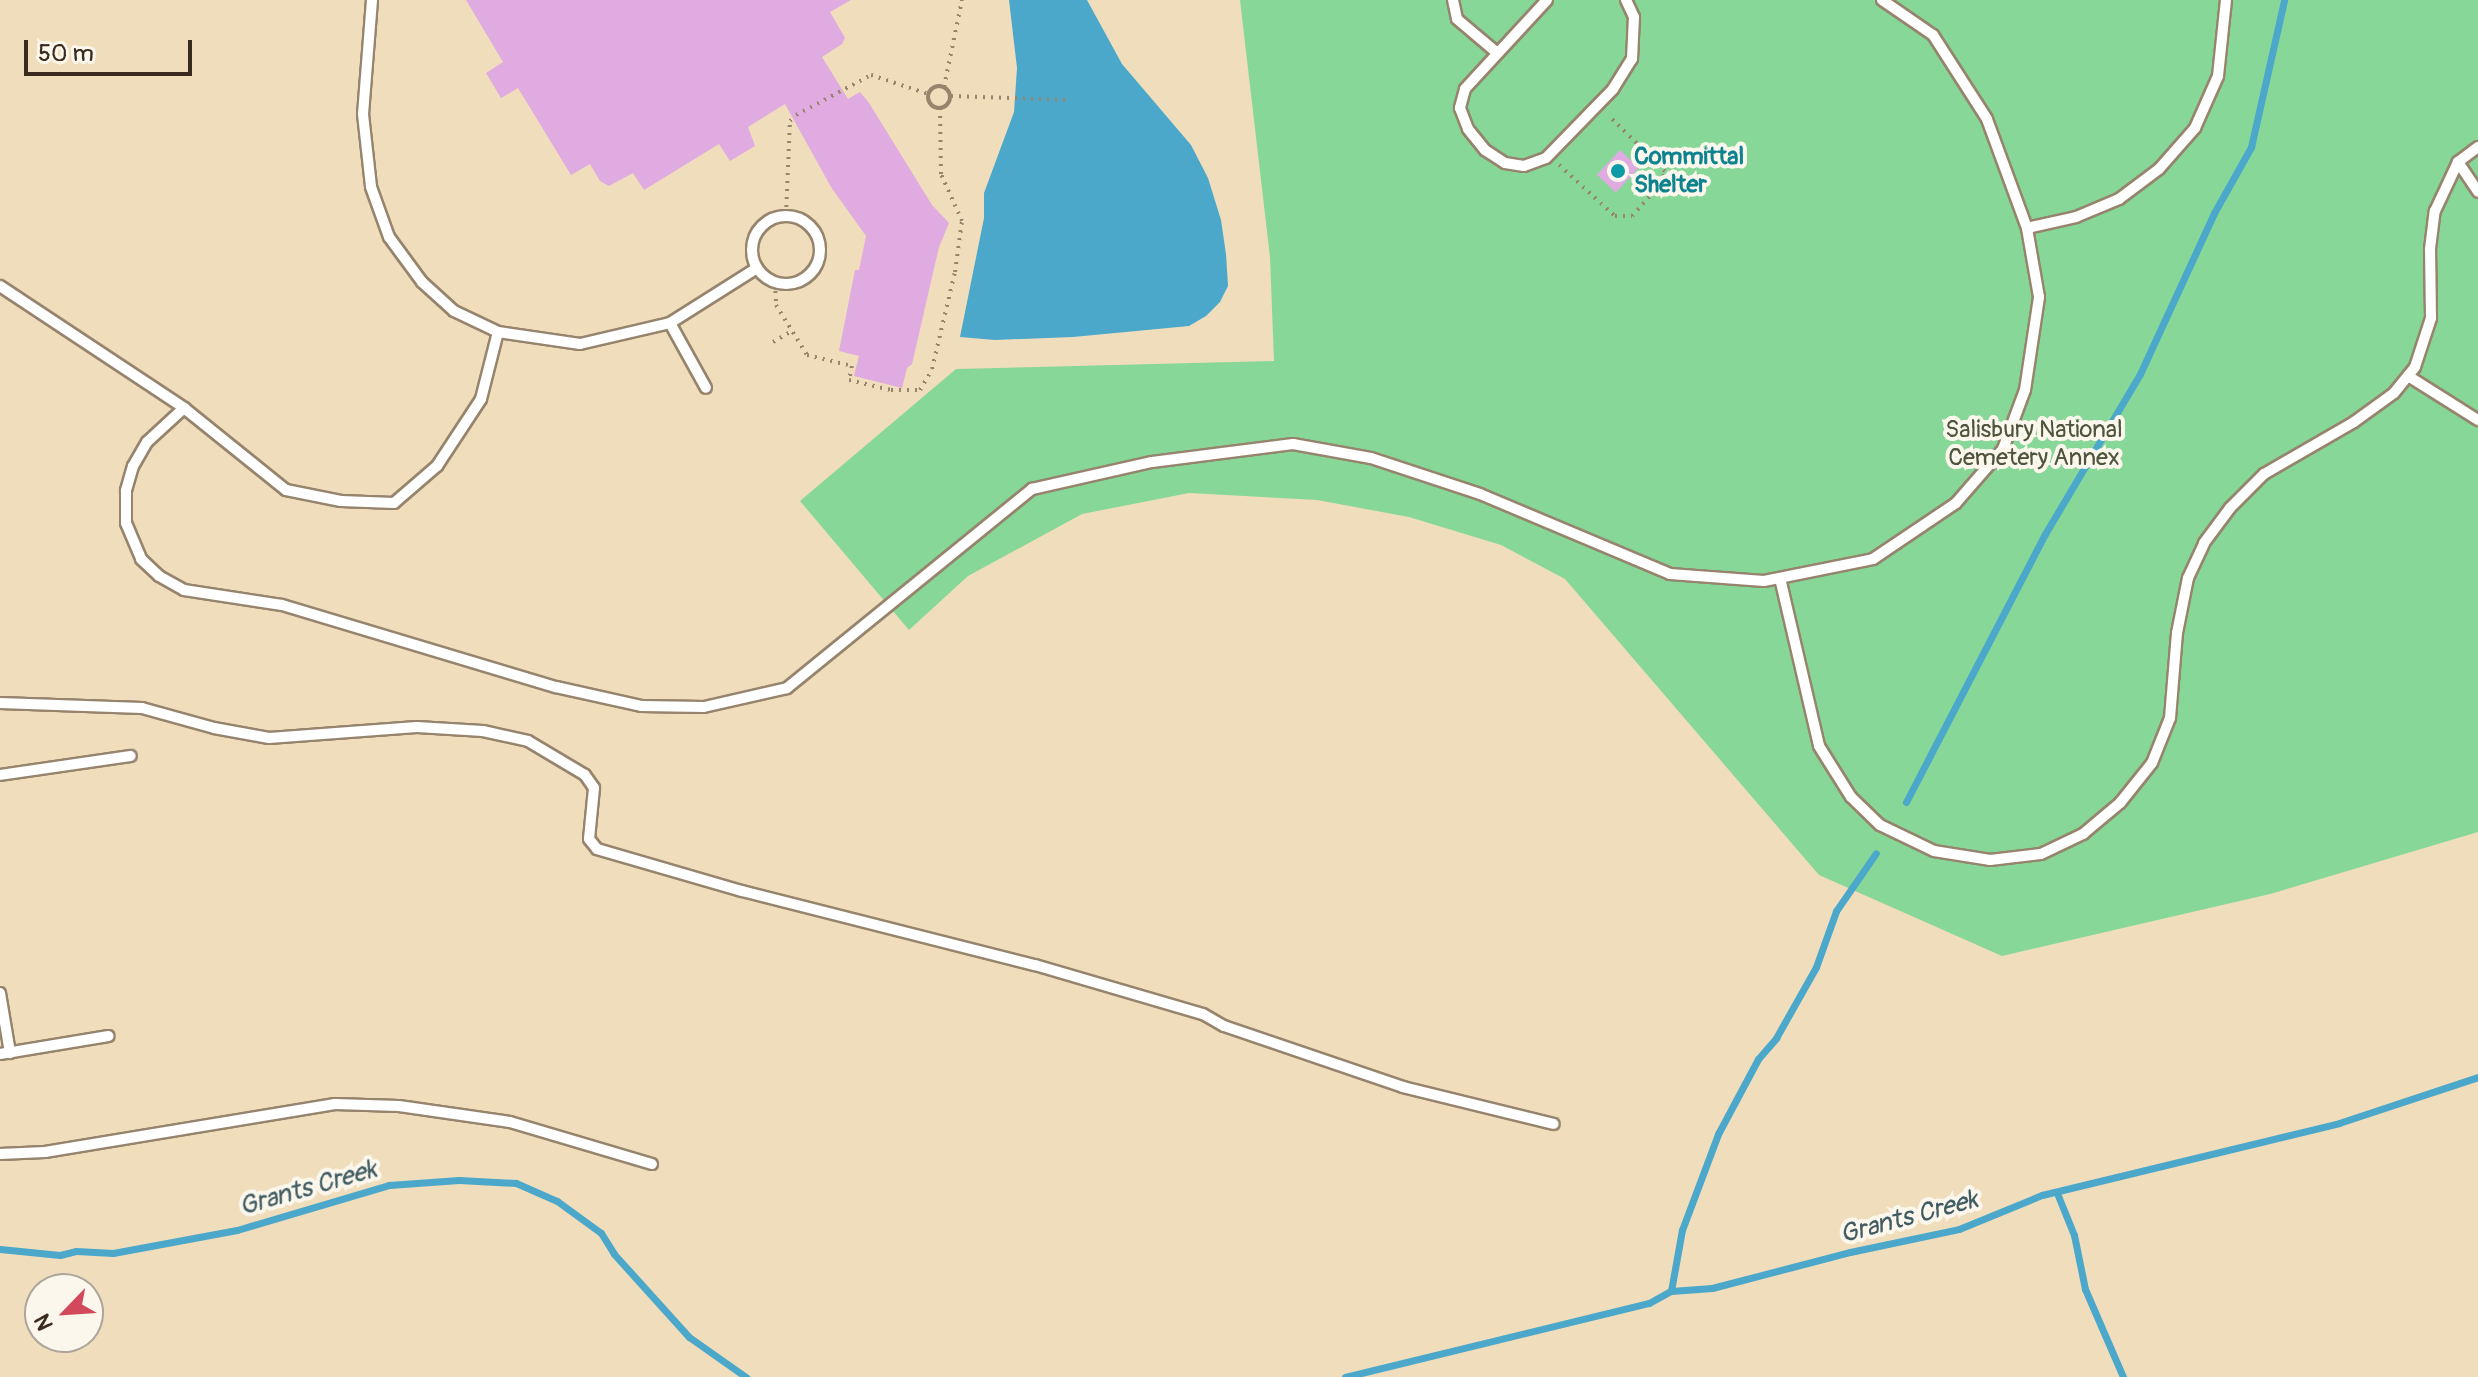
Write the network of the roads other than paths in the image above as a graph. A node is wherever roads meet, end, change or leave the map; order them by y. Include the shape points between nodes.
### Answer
1 (372, 0) edge
2 (1453, 0) edge
3 (1626, 0) edge
4 (1882, 0) edge
5 (2226, 0) edge
6 (1542, 2) edge
7 (1496, 52) junction
8 (2478, 147) edge
9 (2458, 162) junction
10 (2478, 192) edge
11 (2027, 228) junction
12 (757, 268) junction
13 (0, 286) edge
14 (670, 323) junction
15 (498, 332) junction
16 (2408, 376) junction
17 (706, 388) dead end
18 (184, 408) junction
19 (2478, 420) edge
20 (1780, 578) junction
21 (0, 703) edge
22 (131, 756) dead end
23 (0, 775) edge
24 (0, 993) edge
25 (109, 1036) dead end
26 (5, 1054) edge
27 (1554, 1124) dead end
28 (0, 1154) edge
29 (652, 1164) dead end

1 - 15 lane via 363,114 371,187 389,237 422,282 454,311
2 - 7 lane via 1457,19
3 - 7 lane via 1634,17 1632,59 1597,106 1548,156 1524,166 1505,163 1485,150 1460,108 1465,89
4 - 11 lane via 1933,35 1987,119
5 - 11 lane via 2218,76 2186,139 2159,169 2119,199 2076,217
6 - 7 lane
8 - 9 lane
9 - 10 lane
9 - 16 lane via 2435,211 2431,318
11 - 20 lane via 2039,297 2025,390 2003,449 1956,503 1873,559
12 - 12 lane via 751,247 769,220 786,215 810,225 820,257 808,277 775,283
12 - 14 lane
13 - 18 lane
14 - 15 lane via 580,344
14 - 17 lane
15 - 18 lane via 481,399 437,466 394,503 341,501 286,490
16 - 19 lane
16 - 20 lane via 2354,422 2264,474 2230,508 2204,543 2188,578 2170,718 2152,763 2120,803 2083,834 2041,854 1990,860 1934,851 1880,825 1851,797 1819,746
18 - 20 lane via 147,442 126,491 126,523 141,559 159,576 184,590 282,605 556,687 641,706 704,707 787,688 1032,489 1152,462 1293,444 1371,458 1480,494 1670,574
21 - 27 lane via 142,708 269,738 417,727 483,731 528,741 585,775 594,788 589,839 597,849 1035,965 1203,1014 1224,1026 1403,1087
22 - 23 lane
24 - 26 lane
25 - 26 lane
28 - 29 lane via 45,1152 335,1104 399,1106 510,1122

